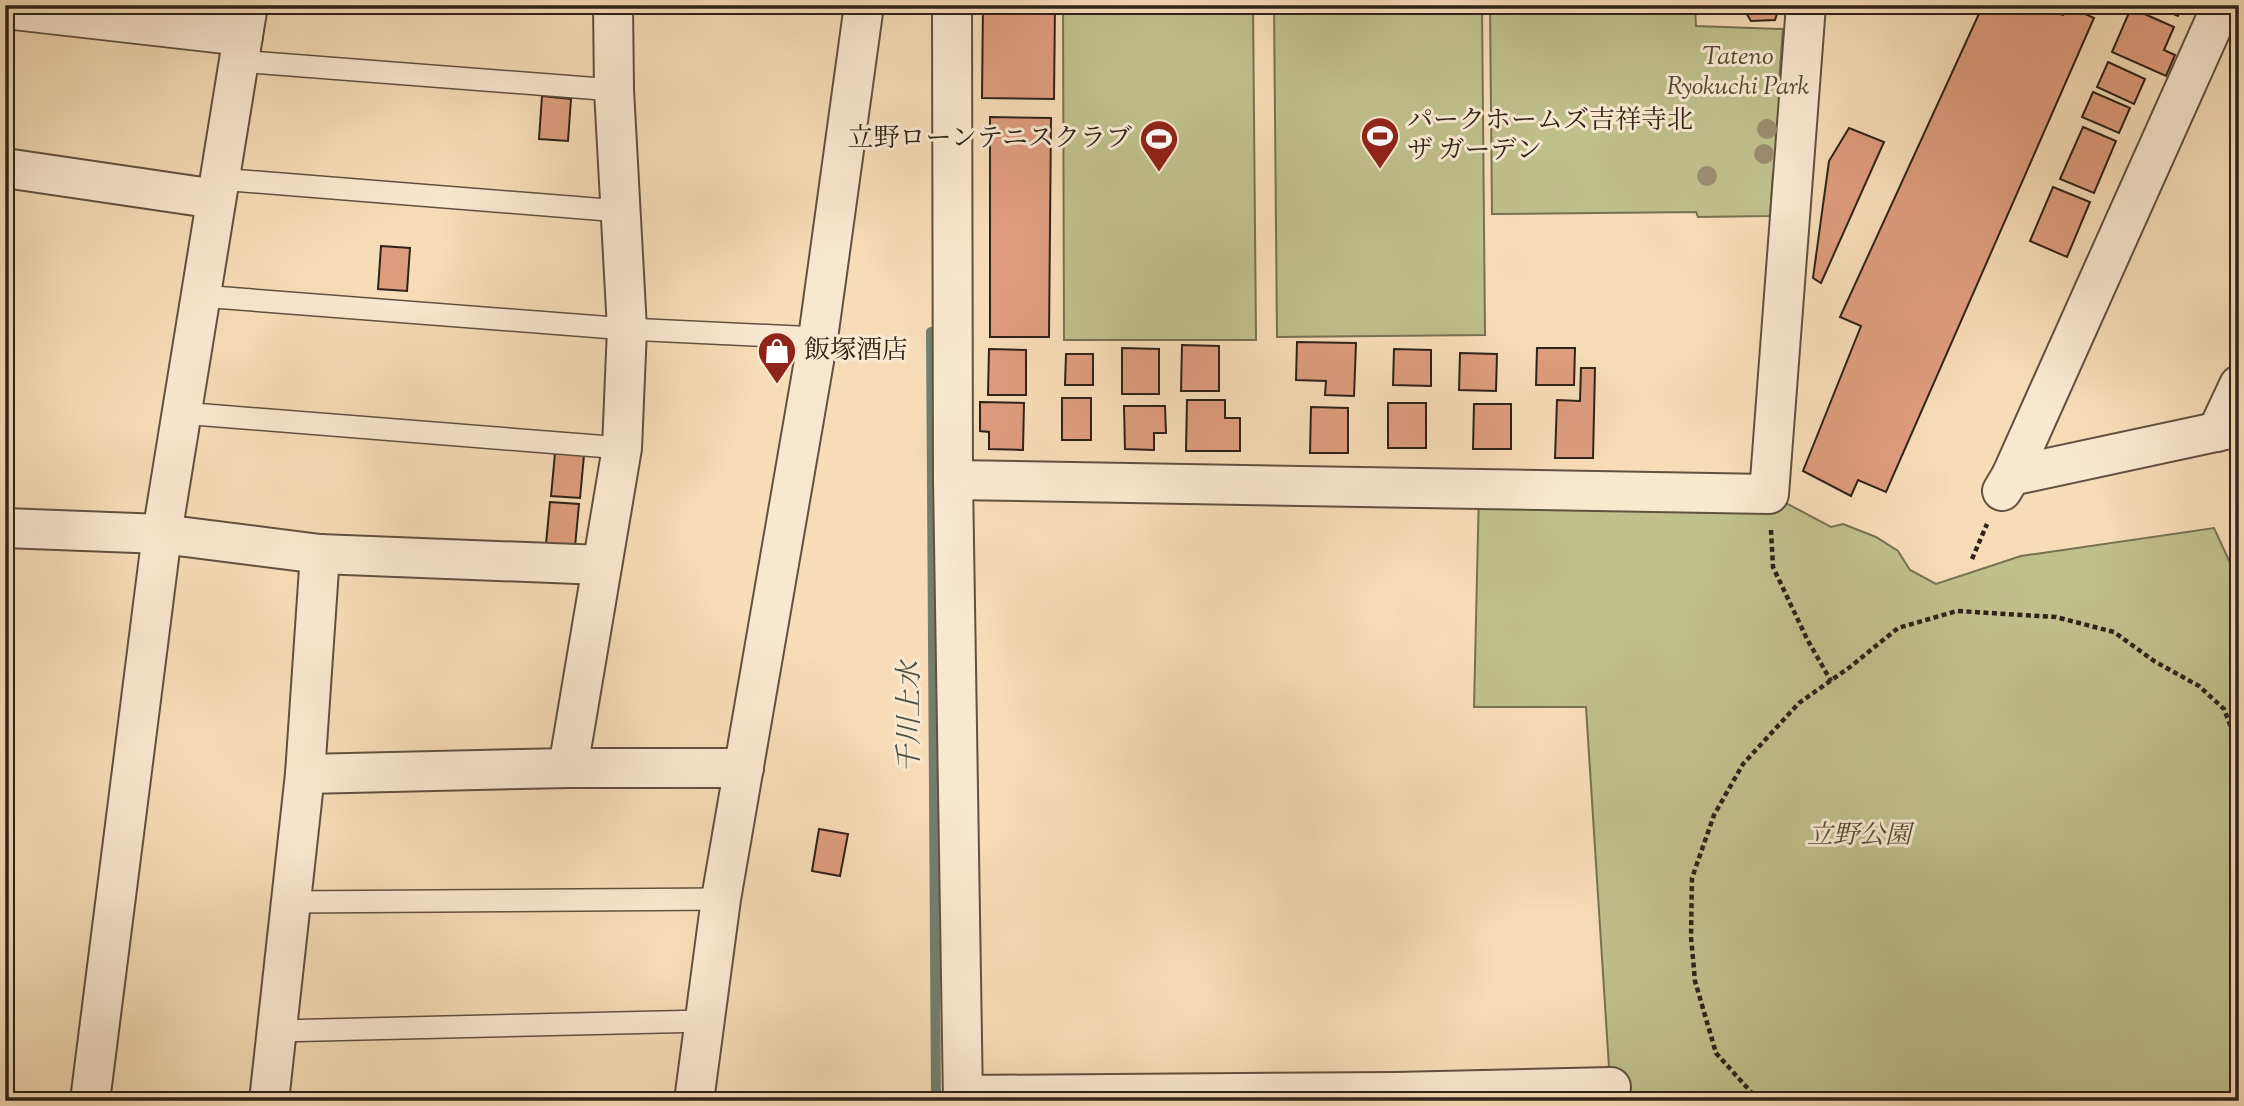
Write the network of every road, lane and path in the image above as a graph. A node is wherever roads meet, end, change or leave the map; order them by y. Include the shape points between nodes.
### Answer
1 (613, 5) edge
2 (864, 5) edge
3 (952, 5) edge
4 (1806, 5) edge
5 (2222, 5) edge
6 (5, 9) edge
7 (243, 34) edge
8 (614, 90) junction
9 (5, 168) edge
10 (218, 189) junction
11 (620, 211) junction
12 (200, 296) junction
13 (627, 329) junction
14 (818, 338) junction
15 (2239, 385) edge
16 (181, 414) junction
17 (2228, 429) edge
18 (622, 448) junction
19 (953, 480) junction
20 (1769, 494) junction
21 (5, 528) edge
22 (162, 534) junction
23 (320, 554) junction
24 (602, 565) junction
25 (1831, 681) junction
26 (2239, 748) edge
27 (568, 768) junction
28 (744, 768) junction
29 (304, 774) junction
30 (721, 899) junction
31 (290, 902) junction
32 (705, 1021) junction
33 (277, 1031) junction
34 (1611, 1087) dead end
35 (1395, 1096) edge
36 (1104, 1097) edge
37 (1249, 1097) edge
38 (963, 1098) edge
39 (90, 1101) edge
40 (269, 1101) edge
41 (694, 1101) edge
42 (1759, 1101) edge

1 - 8 street
2 - 14 street
3 - 19 street
4 - 20 street
5 - 17 street via 2006,484
6 - 7 street
7 - 8 lane
7 - 10 street
8 - 11 street
9 - 10 street
10 - 11 lane
10 - 12 street
11 - 13 street
12 - 13 lane
12 - 16 street
13 - 14 lane
13 - 18 street
14 - 28 street
15 - 17 street
16 - 18 lane
16 - 22 street
18 - 24 street
19 - 20 street
19 - 38 street
20 - 25 path via 1773,567
21 - 22 street
22 - 23 street
22 - 39 street
23 - 24 street
23 - 29 street
24 - 27 street
25 - 26 path via 1898,628 1957,611 2056,617 2114,632 2199,687 2224,709
25 - 42 path via 1799,703 1743,764 1714,815 1692,878 1695,981 1716,1053
27 - 28 street
27 - 29 street
28 - 30 street
29 - 31 street
30 - 31 lane
30 - 32 street
31 - 33 street
32 - 33 lane
32 - 41 street
33 - 40 street
34 - 35 street
35 - 37 street
36 - 37 street
36 - 38 street

